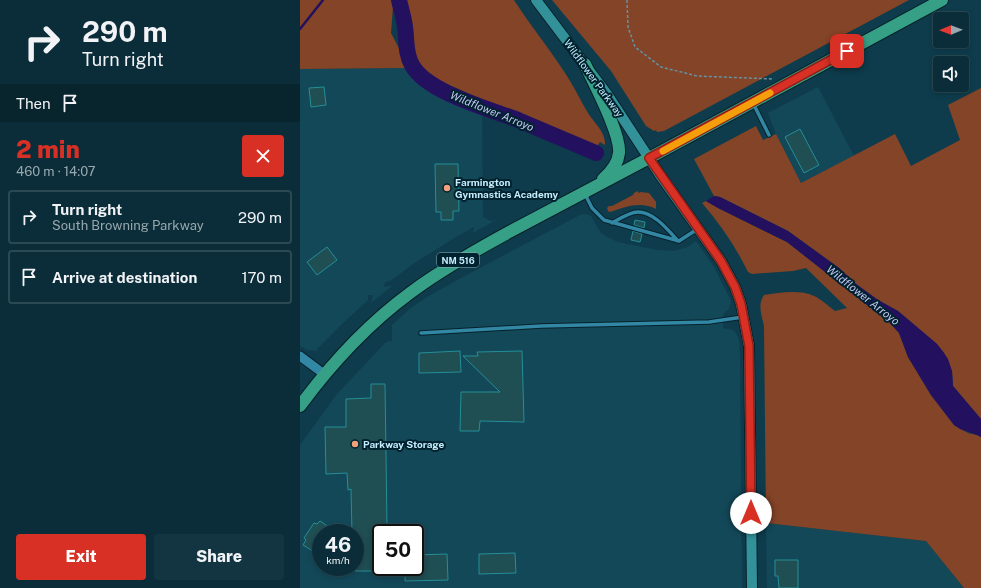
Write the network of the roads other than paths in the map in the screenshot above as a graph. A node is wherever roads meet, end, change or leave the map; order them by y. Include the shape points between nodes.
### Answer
1 (536, 0) edge
2 (942, 0) edge
3 (585, 64) junction
4 (752, 102) junction
5 (769, 135) dead end
6 (649, 158) junction
7 (596, 185) junction
8 (584, 192) junction
9 (612, 223) junction
10 (699, 228) junction
11 (679, 241) junction
12 (744, 317) junction
13 (421, 333) dead end
14 (300, 356) edge
15 (324, 374) junction
16 (300, 406) edge
17 (752, 588) edge

1 - 3 main road, Wildflower Parkway
2 - 4 highway, NM 516
3 - 6 main road, Wildflower Parkway
3 - 7 highway via 619,144 618,159
4 - 5 lane
4 - 6 highway, NM 516
6 - 7 highway, NM 516
6 - 10 main road, Wildflower Parkway
7 - 8 highway, NM 516
8 - 9 lane via 592,208 604,220
8 - 15 highway, NM 516 via 457,261 410,293 353,343
9 - 11 lane
9 - 11 lane via 637,212 649,214
10 - 11 lane
10 - 12 main road, Wildflower Parkway via 729,273
12 - 13 lane via 709,322 541,326
12 - 17 main road, Wildflower Parkway via 750,363
14 - 15 street
15 - 16 highway, NM 516

